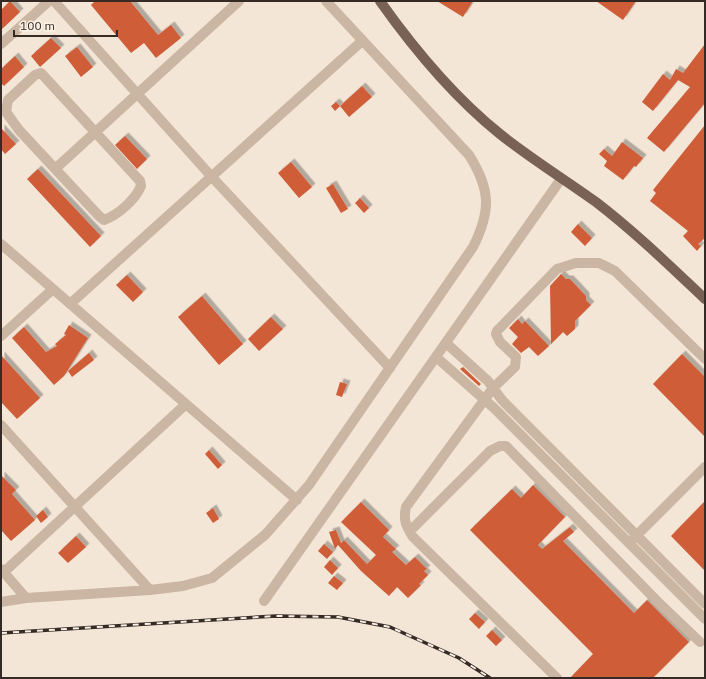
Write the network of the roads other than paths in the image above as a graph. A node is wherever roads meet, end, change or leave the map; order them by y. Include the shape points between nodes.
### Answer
1 (49, 1) edge
2 (54, 1) edge
3 (239, 1) edge
4 (326, 1) edge
5 (380, 1) edge
6 (362, 41) junction
7 (1, 44) edge
8 (138, 94) junction
9 (96, 132) junction
10 (55, 169) junction
11 (211, 176) junction
12 (561, 179) junction
13 (1, 244) edge
14 (53, 289) junction
15 (705, 299) edge
16 (70, 304) junction
17 (1, 336) edge
18 (446, 343) junction
19 (436, 357) junction
20 (705, 359) edge
21 (390, 368) junction
22 (493, 388) junction
23 (484, 400) junction
24 (186, 404) junction
25 (1, 424) edge
26 (705, 467) edge
27 (297, 500) junction
28 (76, 508) junction
29 (410, 532) junction
30 (637, 535) junction
31 (629, 543) junction
32 (2, 571) edge
33 (150, 590) junction
34 (26, 598) junction
35 (264, 601) dead end
36 (1, 602) edge
37 (705, 604) edge
38 (705, 620) edge
39 (700, 642) dead end
40 (557, 678) edge

1 - 7 street
2 - 8 street
3 - 8 street
4 - 6 street
5 - 12 main road via 440,76 480,116 499,134
6 - 11 street
6 - 21 street via 469,155 480,173 486,191 482,228 473,247
8 - 9 street
8 - 11 street
9 - 10 street
9 - 10 street via 140,181 141,186 138,193 113,217 104,220 99,216
9 - 10 street via 46,76 41,73 35,75 8,100 6,112
11 - 16 street
11 - 21 street
12 - 15 main road via 622,223
12 - 18 street
13 - 14 street
14 - 16 street
14 - 17 street
16 - 24 street
18 - 19 street
18 - 22 street
19 - 23 street
19 - 35 street
20 - 22 street via 615,271 599,263 576,263 557,269 497,332 500,342 516,357 516,363
21 - 27 street
22 - 23 street
22 - 30 street
23 - 29 street via 406,507 405,524
23 - 31 street
24 - 27 street
24 - 28 street
25 - 28 street
26 - 30 street
27 - 33 street via 265,535 212,578 183,586
28 - 32 street
28 - 33 street
29 - 39 street via 490,451 506,446
29 - 40 street
30 - 31 street
30 - 37 street
31 - 38 street
32 - 34 street
33 - 34 street
34 - 36 street

